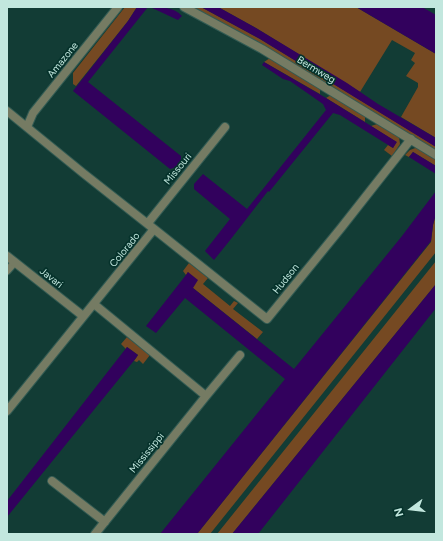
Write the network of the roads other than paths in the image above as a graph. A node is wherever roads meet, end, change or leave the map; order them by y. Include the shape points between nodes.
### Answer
1 (118, 7) edge
2 (184, 7) edge
3 (7, 111) edge
4 (27, 126) junction
5 (225, 127) dead end
6 (411, 139) junction
7 (436, 155) edge
8 (151, 226) junction
9 (7, 256) edge
10 (15, 262) junction
11 (7, 271) edge
12 (94, 304) junction
13 (83, 316) junction
14 (240, 355) dead end
15 (206, 396) junction
16 (7, 411) edge
17 (52, 481) dead end
18 (105, 522) junction
19 (95, 534) edge

1 - 4 street, Amazone via 33,113
2 - 6 street, Bermweg via 262,49
3 - 4 street, Colorado
4 - 8 street, Colorado via 82,173
5 - 8 street, Missouri
6 - 7 street, Bermweg
6 - 8 street, Hudson via 267,319
8 - 12 street, Colorado
9 - 10 street, Javari
10 - 11 lane
10 - 13 street, Javari
12 - 13 street, Colorado
12 - 15 street
13 - 16 street, Colorado
14 - 15 street, Mississippi
15 - 18 street, Mississippi
17 - 18 street
18 - 19 street, Mississippi

